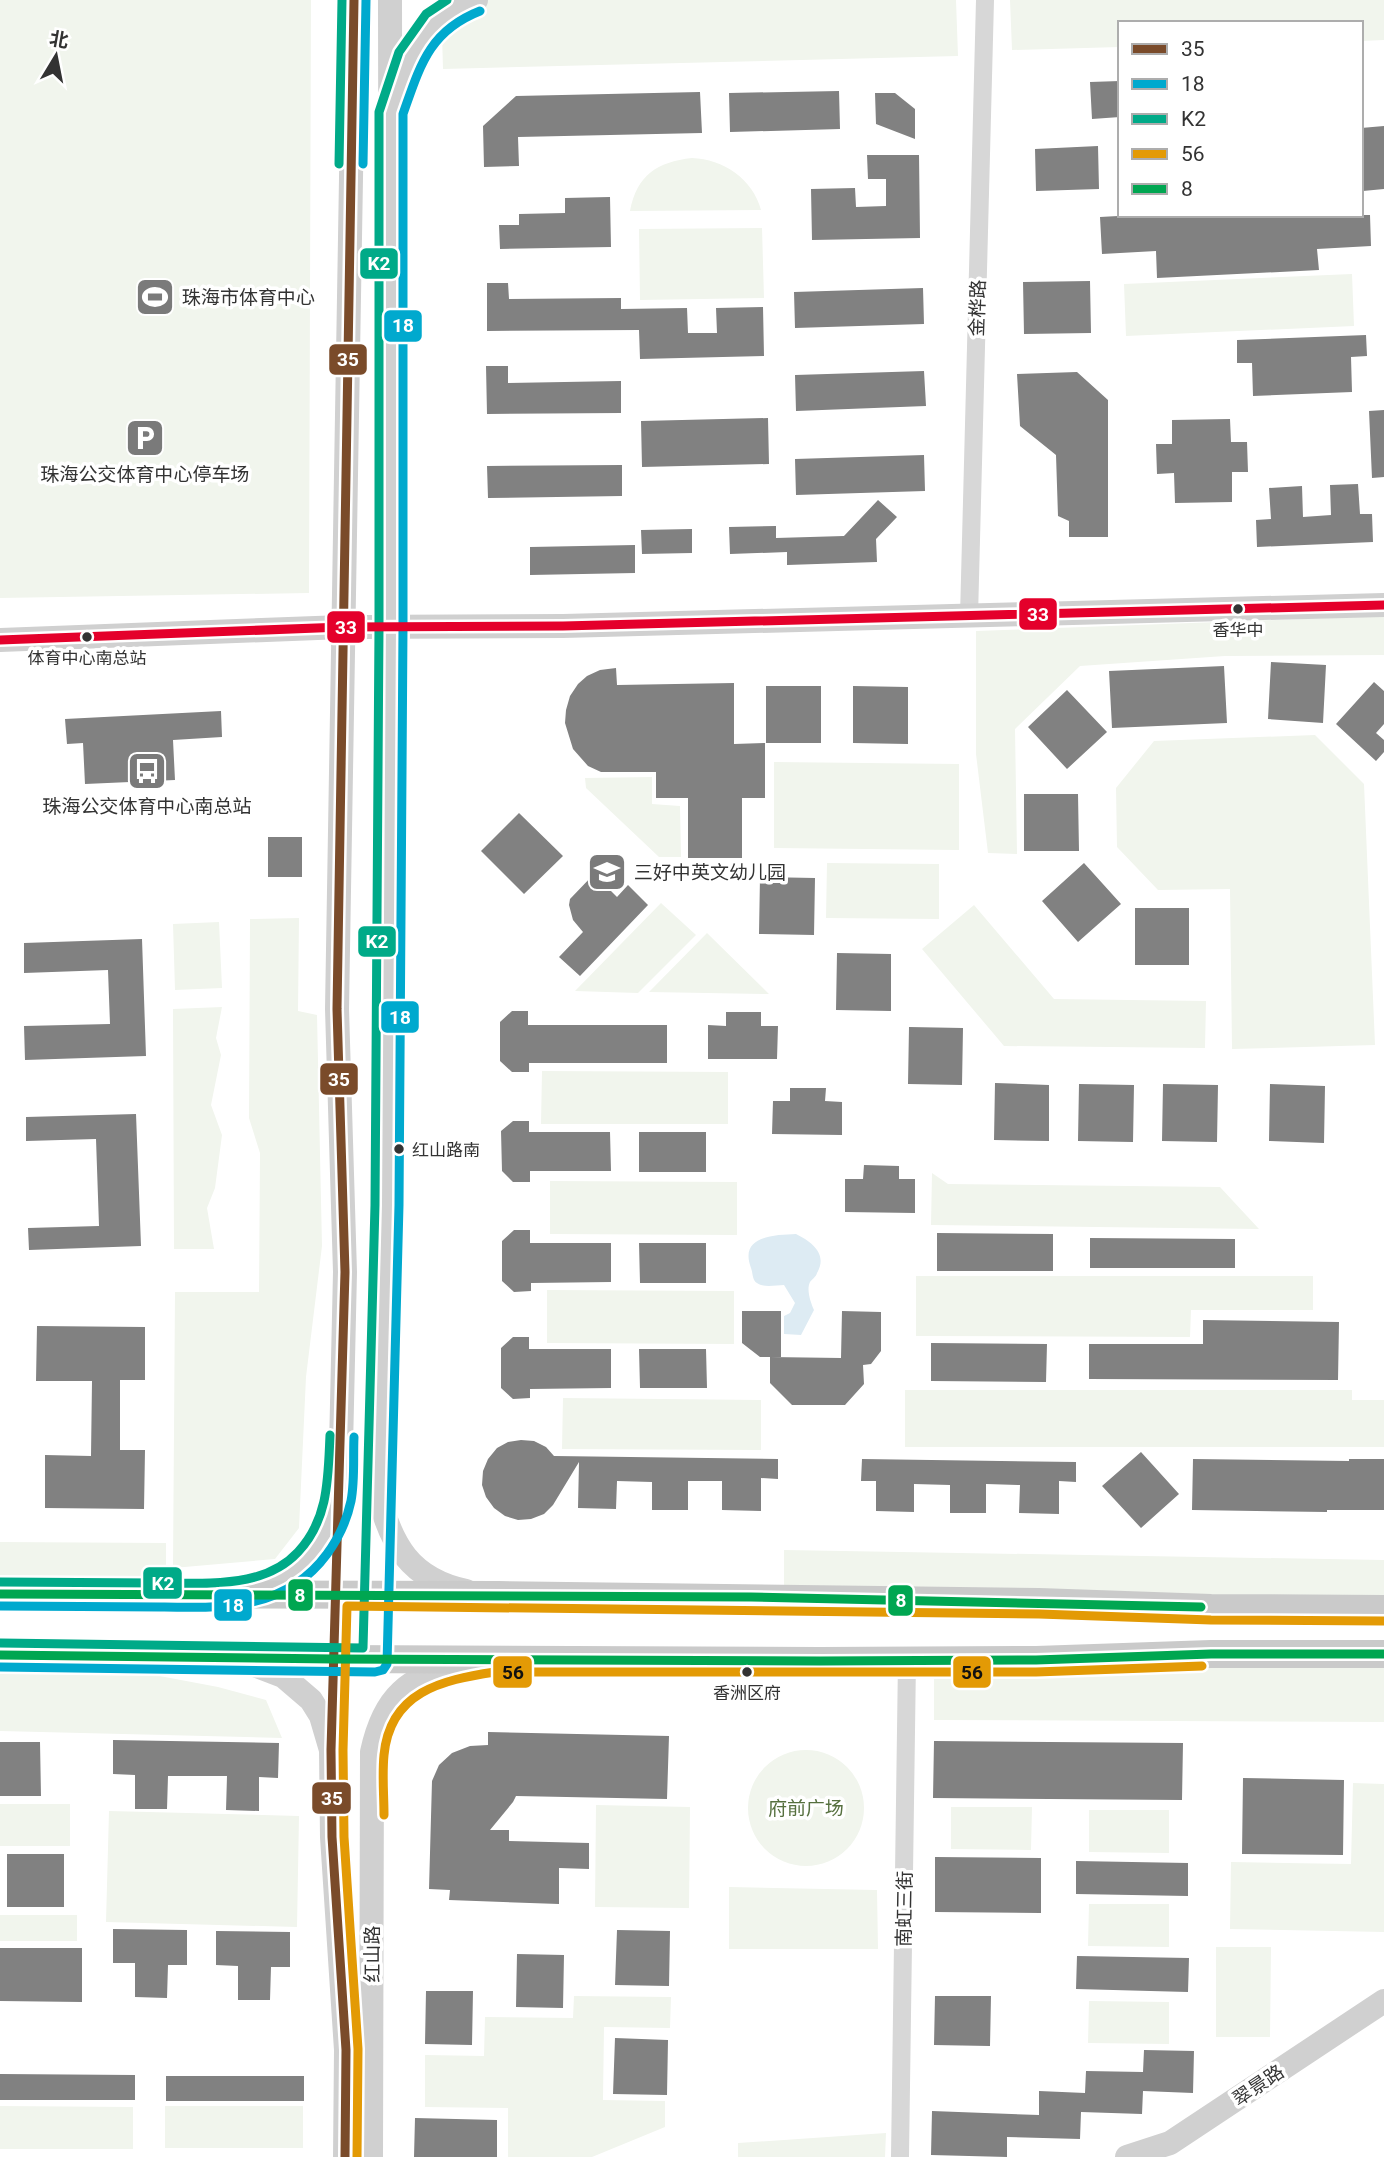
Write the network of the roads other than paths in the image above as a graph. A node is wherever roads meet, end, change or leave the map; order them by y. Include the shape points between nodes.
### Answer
1 (354, 0) edge
2 (390, 0) edge
3 (476, 0) edge
4 (985, 0) edge
5 (391, 112) junction
6 (1384, 606) edge
7 (969, 617) junction
8 (342, 627) junction
9 (391, 627) junction
10 (0, 640) edge
11 (0, 1594) edge
12 (232, 1595) junction
13 (498, 1595) junction
14 (1384, 1609) edge
15 (1384, 1654) edge
16 (0, 1655) edge
17 (233, 1659) junction
18 (494, 1660) junction
19 (907, 1660) junction
20 (1384, 2001) edge
21 (345, 2157) edge
22 (371, 2157) edge
23 (900, 2157) edge
24 (1127, 2157) edge

1 - 8 main road
2 - 5 main road
3 - 5 main road via 435,22 410,58
4 - 7 street, 金桦路
5 - 9 main road
6 - 7 main road
7 - 9 main road
8 - 9 main road
8 - 10 main road
8 - 12 main road via 337,1009 345,1272 340,1491 326,1533 304,1563 275,1583
9 - 13 main road via 387,1205 378,1493 393,1539 416,1568 449,1587
11 - 12 main road
12 - 13 main road
13 - 14 main road
15 - 19 main road
16 - 17 main road
17 - 18 main road
17 - 21 main road, 红山路 via 253,1662 297,1686 321,1716 331,1750 346,2050
18 - 19 main road
18 - 22 main road, 红山路 via 436,1670 408,1685 389,1704 376,1735 372,1752
19 - 23 street, 南虹三街
20 - 24 main road, 翠景路 via 1170,2143

